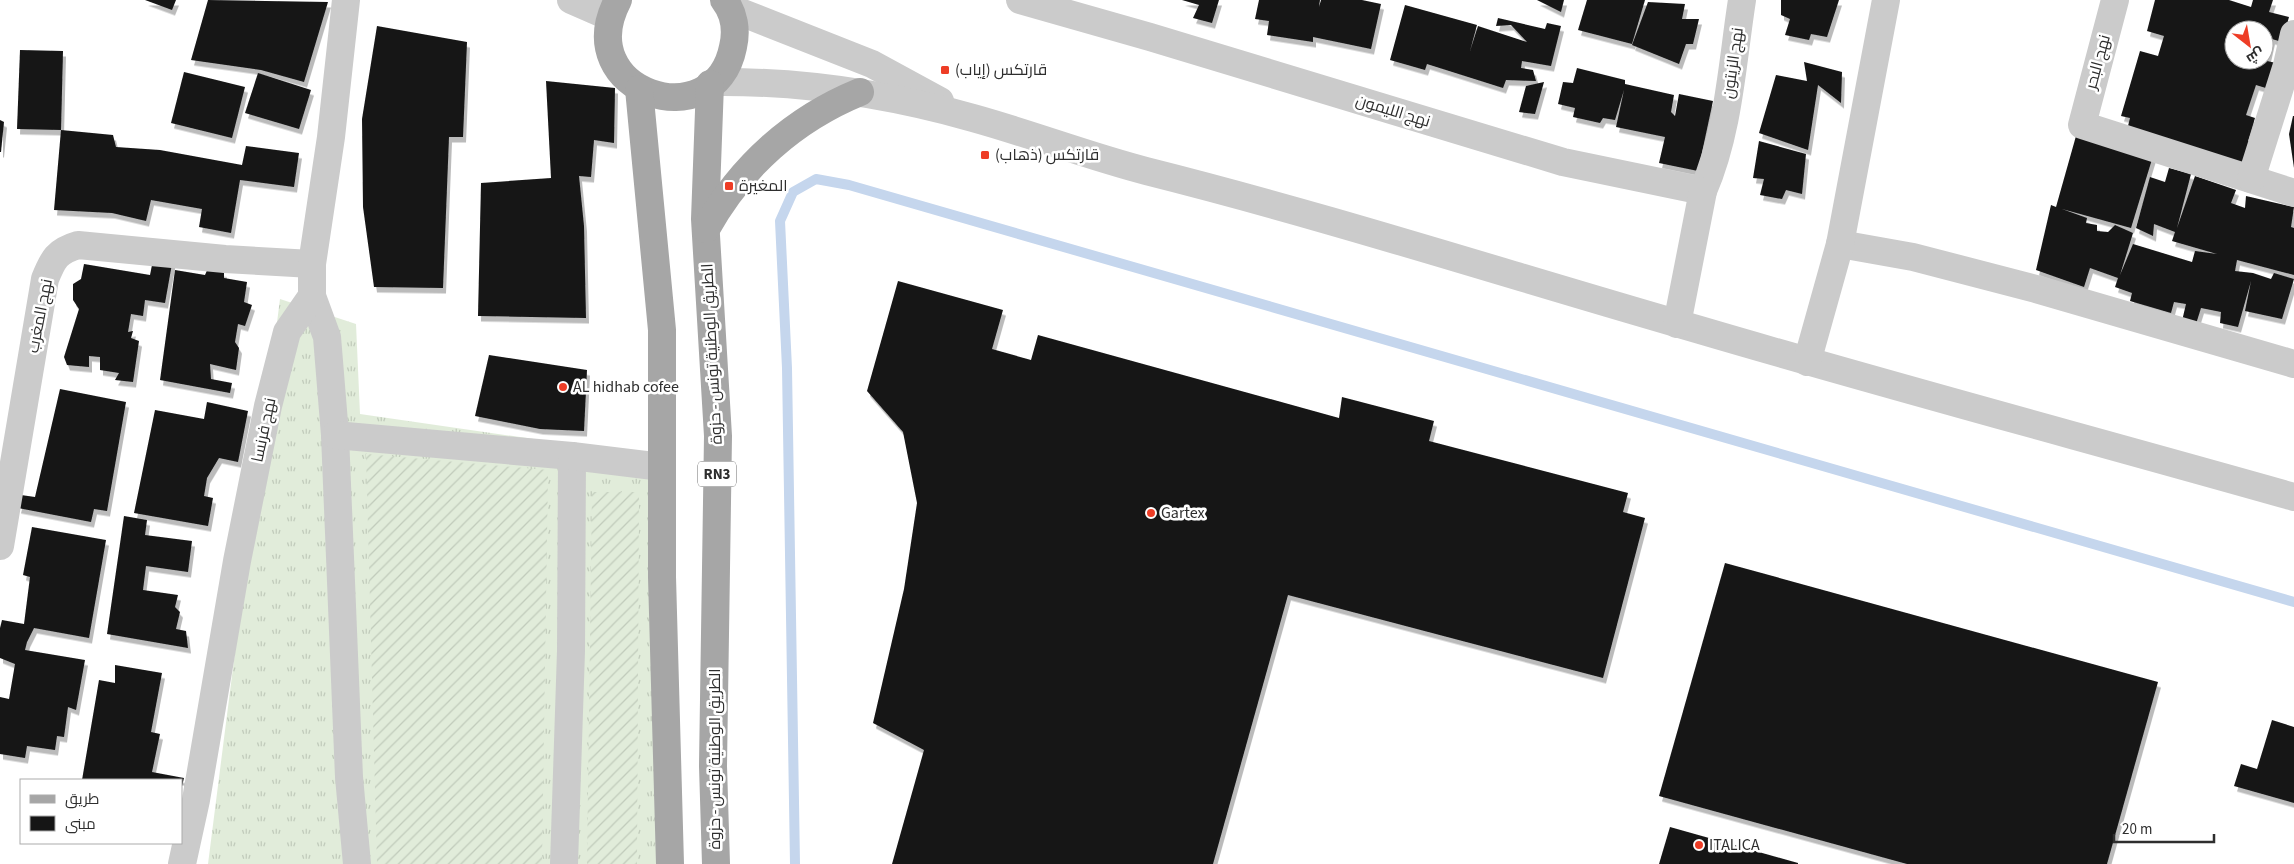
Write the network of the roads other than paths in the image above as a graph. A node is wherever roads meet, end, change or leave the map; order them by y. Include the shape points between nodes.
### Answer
1 (346, 0) edge
2 (570, 0) edge
3 (1020, 0) edge
4 (1742, 0) edge
5 (1886, 0) edge
6 (2115, 0) edge
7 (727, 4) edge
8 (614, 8) edge
9 (2294, 34) edge
10 (712, 83) junction
11 (639, 89) junction
12 (860, 92) junction
13 (972, 118) junction
14 (2250, 179) junction
15 (1703, 191) junction
16 (2294, 193) edge
17 (706, 229) junction
18 (1840, 244) junction
19 (312, 264) junction
20 (312, 296) junction
21 (1677, 324) junction
22 (1807, 362) junction
23 (2294, 364) edge
24 (335, 435) junction
25 (572, 456) junction
26 (662, 467) junction
27 (2294, 497) edge
28 (0, 546) edge
29 (182, 864) edge
30 (357, 864) edge
31 (564, 864) edge
32 (670, 864) edge
33 (716, 864) edge

1 - 19 street via 331,137
2 - 8 street
3 - 15 street, نهج الليمون via 1150,36 1562,162
4 - 15 street, نهج الزيتون via 1724,127 1714,166
5 - 18 street
6 - 14 street, نهج البحر via 2082,125
7 - 10 main road via 734,24 732,56
7 - 13 street via 872,64
8 - 11 main road via 608,38 612,58 623,76
9 - 14 street
10 - 11 main road via 694,94 676,98 656,96
10 - 12 street via 772,82
10 - 17 main road, الطريق الوطنية تونس - حزوة / RN3
11 - 26 main road via 662,330
12 - 13 street
12 - 17 main road via 793,129 754,162
13 - 21 street via 1111,162 1255,198
14 - 16 street
15 - 21 street
17 - 33 main road, الطريق الوطنية تونس - حزوة / RN3 via 718,436 713,766
18 - 22 street
18 - 23 street via 1913,257 2036,289
19 - 20 street
19 - 28 street, نهج المغرب via 78,245 63,250 52,262 45,279
20 - 24 street via 327,337
20 - 29 street, نهج فرنسا via 287,332 268,406
21 - 22 street
22 - 27 street
24 - 25 street
24 - 30 street via 350,777
25 - 26 street
25 - 31 street via 571,650
26 - 32 main road

